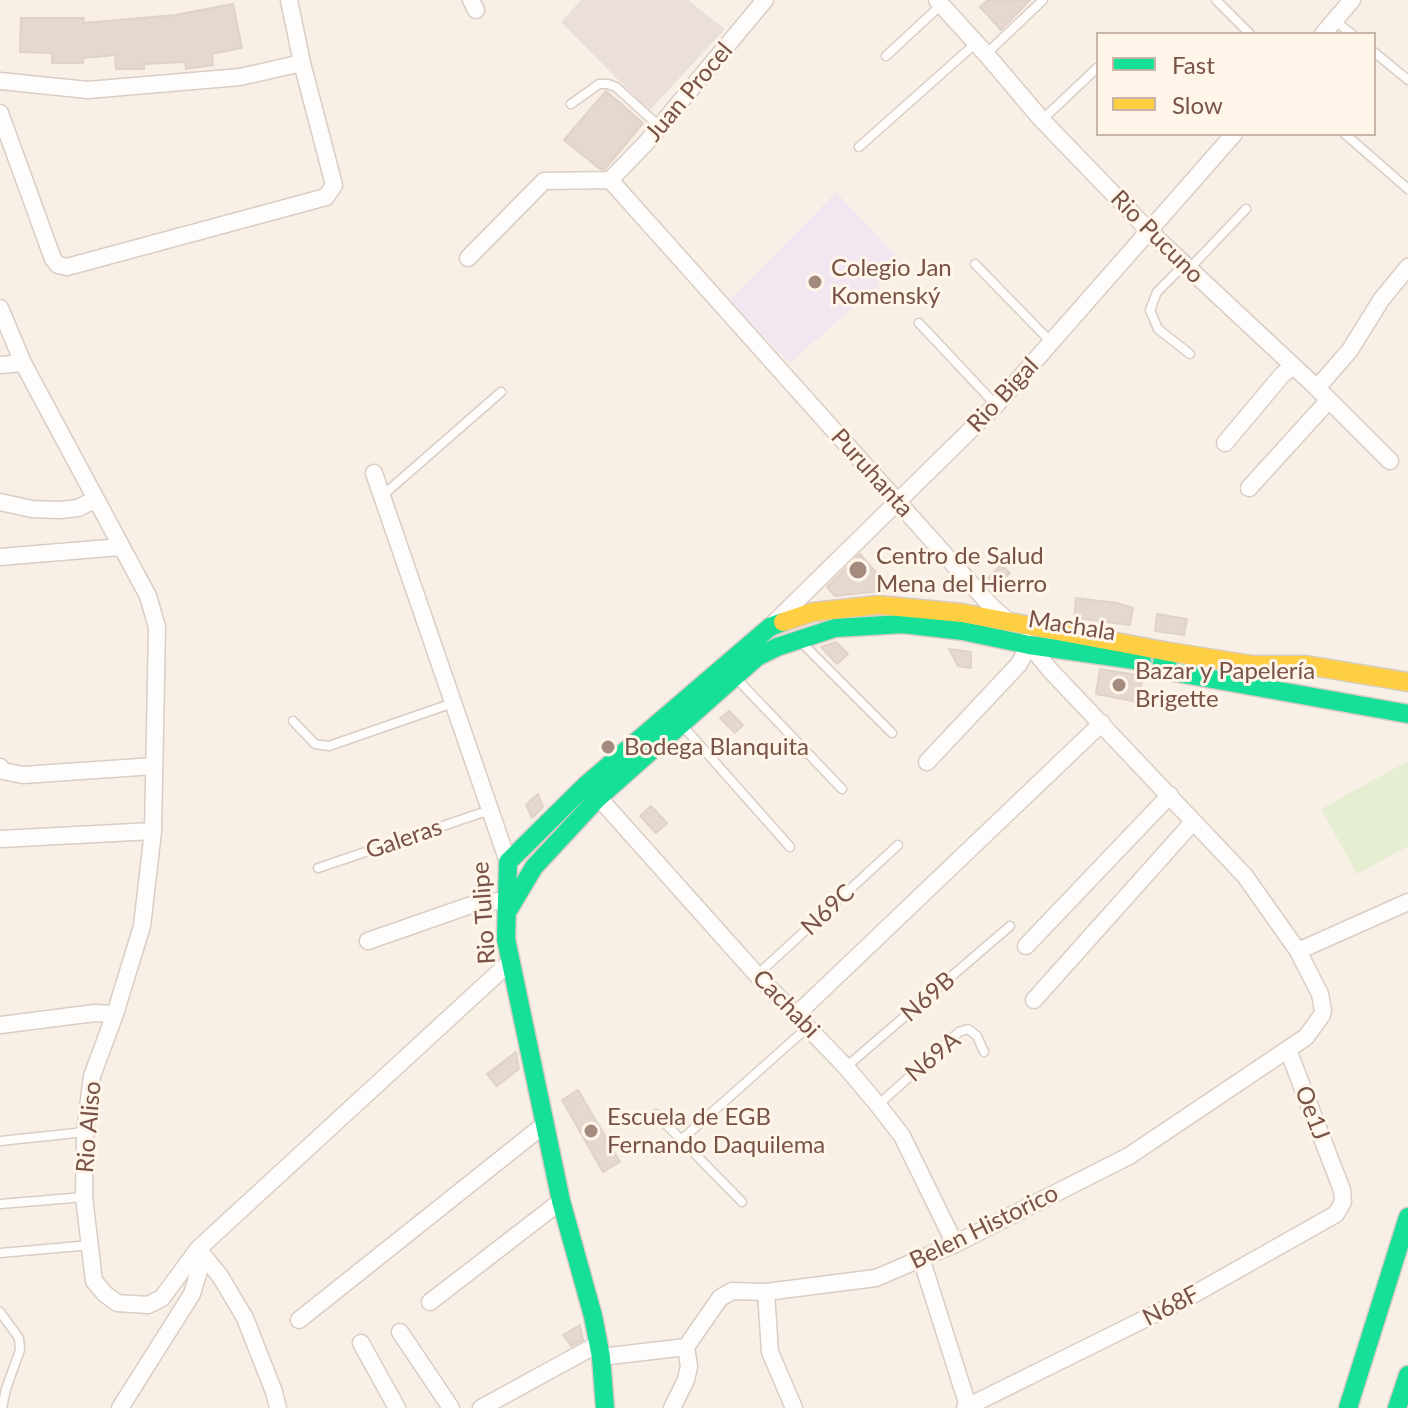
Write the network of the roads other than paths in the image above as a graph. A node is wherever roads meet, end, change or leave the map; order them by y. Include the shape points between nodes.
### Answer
1 (289, 0) edge
2 (765, 0) edge
3 (1043, 0) edge
4 (1216, 0) edge
5 (1352, 0) edge
6 (939, 2) edge
7 (1335, 21) junction
8 (1248, 32) edge
9 (1325, 32) edge
10 (1349, 32) edge
11 (981, 48) junction
12 (1376, 54) edge
13 (886, 56) dead end
14 (302, 63) junction
15 (1096, 69) edge
16 (1408, 80) edge
17 (0, 81) edge
18 (571, 104) dead end
19 (0, 113) edge
20 (1042, 120) junction
21 (660, 127) junction
22 (1232, 136) edge
23 (1347, 136) edge
24 (859, 147) dead end
25 (610, 180) junction
26 (1408, 189) edge
27 (1246, 209) dead end
28 (1150, 232) junction
29 (468, 258) dead end
30 (975, 264) dead end
31 (1186, 267) junction
32 (1408, 267) edge
33 (0, 308) edge
34 (919, 323) dead end
35 (1051, 342) junction
36 (1190, 354) dead end
37 (23, 363) junction
38 (0, 365) edge
39 (1293, 366) junction
40 (501, 392) dead end
41 (1323, 394) junction
42 (996, 405) junction
43 (1225, 443) dead end
44 (1390, 461) dead end
45 (374, 473) dead end
46 (1249, 488) dead end
47 (382, 496) junction
48 (96, 499) junction
49 (0, 502) edge
50 (899, 502) junction
51 (120, 547) junction
52 (0, 557) edge
53 (1008, 621) junction
54 (770, 627) junction
55 (799, 639) junction
56 (1029, 645) junction
57 (777, 647) junction
58 (1163, 657) junction
59 (1253, 665) junction
60 (735, 676) junction
61 (1408, 682) edge
62 (1408, 691) edge
63 (1408, 702) edge
64 (453, 703) junction
65 (1408, 714) edge
66 (293, 721) dead end
67 (1102, 723) junction
68 (681, 724) junction
69 (892, 733) dead end
70 (927, 762) dead end
71 (154, 766) junction
72 (0, 767) edge
73 (842, 789) dead end
74 (592, 791) junction
75 (1170, 795) junction
76 (491, 809) junction
77 (1193, 822) junction
78 (153, 831) junction
79 (0, 839) edge
80 (898, 845) dead end
81 (790, 847) dead end
82 (508, 862) junction
83 (318, 868) dead end
84 (1408, 902) edge
85 (506, 907) junction
86 (1010, 926) dead end
87 (368, 941) dead end
88 (1026, 946) dead end
89 (1298, 951) junction
90 (510, 962) junction
91 (757, 975) junction
92 (1034, 1000) dead end
93 (115, 1014) junction
94 (1322, 1015) joint
95 (802, 1021) junction
96 (0, 1025) edge
97 (1288, 1050) junction
98 (984, 1052) dead end
99 (846, 1067) junction
100 (878, 1105) junction
101 (656, 1114) dead end
102 (545, 1124) junction
103 (85, 1132) junction
104 (681, 1140) junction
105 (0, 1141) edge
106 (1336, 1177) joint
107 (84, 1197) junction
108 (561, 1201) junction
109 (742, 1202) dead end
110 (0, 1204) edge
111 (1408, 1217) edge
112 (955, 1244) junction
113 (92, 1245) junction
114 (198, 1249) junction
115 (0, 1253) edge
116 (921, 1258) junction
117 (766, 1292) junction
118 (430, 1302) dead end
119 (0, 1312) edge
120 (299, 1320) dead end
121 (400, 1332) dead end
122 (361, 1343) dead end
123 (686, 1347) junction
124 (600, 1350) junction
125 (1408, 1375) edge
126 (966, 1407) edge
127 (2, 1408) edge
128 (120, 1408) edge
129 (278, 1408) edge
130 (397, 1408) edge
131 (451, 1408) edge
132 (481, 1408) edge
133 (605, 1408) edge
134 (672, 1408) edge
135 (794, 1408) edge
136 (1348, 1408) edge
137 (1397, 1408) edge

1 - 14 street
2 - 21 street, Juan Procel
3 - 11 lane
4 - 8 lane
5 - 7 street
6 - 11 street, Rio Pucuno
6 - 13 lane
7 - 9 street
7 - 10 lane
11 - 20 street, Rio Pucuno
11 - 24 lane
12 - 16 lane
14 - 17 street via 240,77 88,90
14 - 19 street via 334,185 326,197 67,267 53,259
15 - 20 lane
18 - 21 lane via 599,84 608,84
20 - 28 street, Rio Pucuno
21 - 25 street, Juan Procel
22 - 28 street, Rio Bigal
23 - 26 lane
25 - 29 street via 544,181
25 - 50 street, Puruhanta
27 - 31 lane
28 - 31 street, Rio Pucuno
28 - 35 street, Rio Bigal
30 - 35 lane
31 - 36 lane via 1157,292 1150,310 1158,329
31 - 39 street, Rio Pucuno
32 - 41 street via 1381,300
33 - 37 street, Rio Aliso
34 - 42 lane
35 - 42 street, Rio Bigal
37 - 38 street
37 - 48 street, Rio Aliso
39 - 41 street, Rio Pucuno
39 - 43 street
40 - 47 lane
41 - 44 street, Rio Pucuno
41 - 46 street
42 - 50 street, Rio Bigal
45 - 47 street, Rio Tulipe
47 - 64 street, Rio Tulipe
48 - 49 street via 60,510
48 - 51 street, Rio Aliso
50 - 53 street, Puruhanta
50 - 54 street, Rio Bigal
51 - 52 street
51 - 71 street, Rio Aliso via 148,596 157,627
53 - 54 main road, Machala via 878,605 813,612
53 - 56 street, Puruhanta
53 - 58 main road, Machala
54 - 57 street
54 - 74 main road, Machala
55 - 56 main road, Machala via 835,628 903,624
55 - 57 main road, Machala
55 - 69 lane
56 - 58 main road, Machala
56 - 67 street, Puruhanta
56 - 70 street via 1019,664
57 - 60 main road, Machala
58 - 59 main road, Machala
58 - 63 main road, Machala
58 - 65 main road via 1168,670 1182,675
59 - 61 main road via 1306,665
59 - 62 main road, Machala
60 - 68 main road, Machala
60 - 73 lane
64 - 66 lane via 329,746 315,744
64 - 76 street, Rio Tulipe
67 - 75 street, Puruhanta
67 - 95 street
68 - 74 main road, Machala
68 - 81 lane
71 - 72 street via 23,775
71 - 78 street, Rio Aliso
74 - 82 main road, Machala
74 - 85 main road, Machala
74 - 91 street, Cachabi
75 - 77 street, Puruhanta
75 - 88 street
76 - 82 street, Rio Tulipe
76 - 83 lane, Galeras
77 - 89 street, Puruhanta via 1245,876
77 - 92 street
78 - 79 street
78 - 93 street, Rio Aliso via 142,926
80 - 91 lane, N69C
82 - 85 main road, Rio Tulipe
84 - 89 street
85 - 87 street via 474,904
85 - 90 main road, Rio Tulipe
86 - 99 lane, N69B
89 - 94 street, Puruhanta via 1320,994
90 - 102 main road, Rio Tulipe
90 - 114 street, Rio Aliso
91 - 95 street, Cachabi
93 - 96 street
93 - 103 street, Rio Aliso via 92,1076
94 - 97 street, Belen Historico
95 - 99 street, Cachabi
95 - 104 lane
97 - 106 street, Oe1J
97 - 112 street, Belen Historico via 1129,1156
98 - 100 lane, N69A via 977,1036 968,1029 959,1032
99 - 100 street, Cachabi
100 - 112 street, Cachabi via 902,1136
101 - 104 lane
102 - 108 main road, Rio Tulipe
102 - 120 street
103 - 105 lane
103 - 107 street, Rio Aliso
104 - 109 lane
106 - 126 street, N68F via 1343,1202 1327,1220 1189,1297
107 - 110 lane
107 - 113 street, Rio Aliso
108 - 118 street
108 - 124 main road, Rio Tulipe
111 - 136 main road
112 - 116 street, Belen Historico
113 - 114 street, Rio Aliso via 94,1281 117,1303 131,1305 162,1298
113 - 115 lane
114 - 128 street via 192,1294
114 - 129 street via 245,1318
116 - 117 street, Belen Historico via 876,1278
116 - 126 street
117 - 123 street, Belen Historico via 732,1291 720,1298
117 - 135 street via 770,1352
119 - 127 lane via 19,1338 20,1350
121 - 131 street
122 - 130 street
123 - 124 street
123 - 134 street via 686,1380
124 - 132 street
124 - 133 main road, Rio Tulipe
125 - 137 main road

